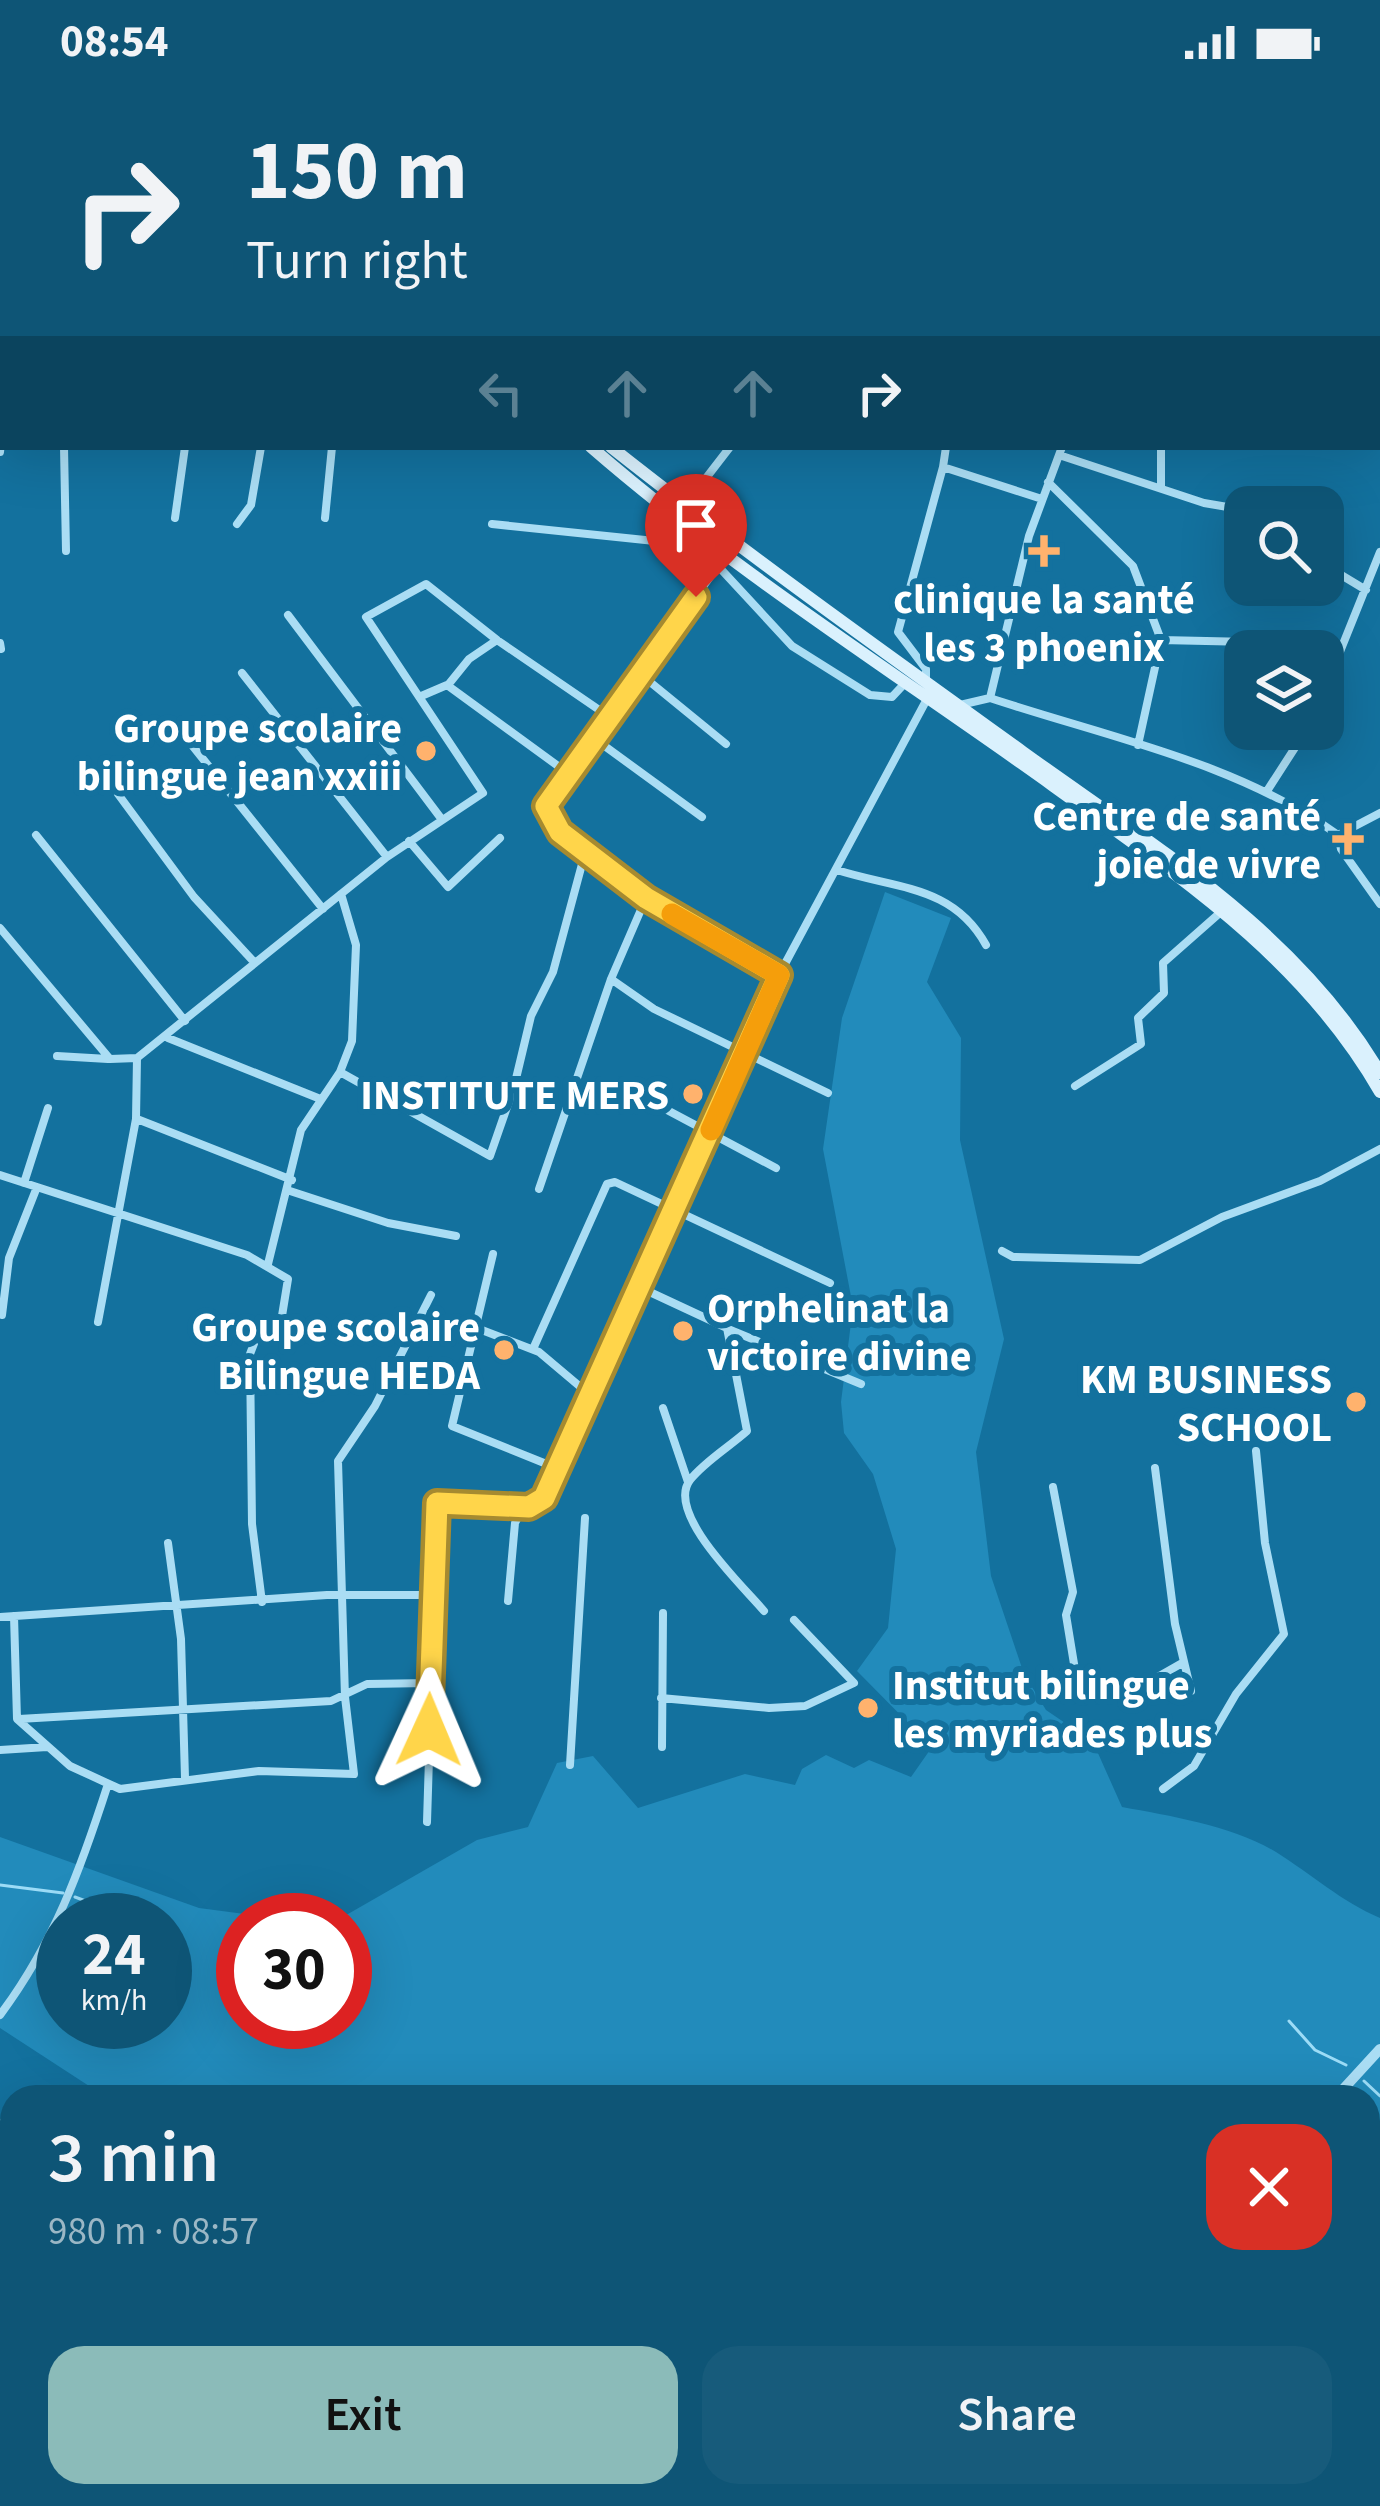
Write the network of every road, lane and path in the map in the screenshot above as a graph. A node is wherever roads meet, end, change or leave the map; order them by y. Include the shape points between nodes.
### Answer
1 (64, 450) edge
2 (185, 450) edge
3 (260, 450) edge
4 (332, 450) edge
5 (593, 450) edge
6 (615, 450) edge
7 (728, 450) edge
8 (946, 450) edge
9 (1161, 450) edge
10 (1060, 451) edge
11 (943, 467) junction
12 (1048, 482) junction
13 (1161, 488) junction
14 (1042, 499) junction
15 (1224, 504) edge
16 (685, 506) junction
17 (175, 518) dead end
18 (325, 518) dead end
19 (237, 524) dead end
20 (492, 524) dead end
21 (66, 551) dead end
22 (1380, 552) edge
23 (722, 561) junction
24 (1344, 577) edge
25 (1366, 590) junction
26 (288, 615) dead end
27 (497, 640) junction
28 (1161, 640) junction
29 (1224, 641) edge
30 (1344, 643) edge
31 (242, 673) dead end
32 (639, 673) junction
33 (906, 682) junction
34 (448, 685) junction
35 (929, 688) junction
36 (419, 697) junction
37 (990, 698) junction
38 (958, 705) junction
39 (610, 718) junction
40 (187, 739) dead end
41 (595, 739) junction
42 (726, 744) dead end
43 (1138, 745) junction
44 (1293, 750) edge
45 (569, 774) junction
46 (1267, 791) junction
47 (118, 794) dead end
48 (1380, 813) edge
49 (440, 817) junction
50 (702, 817) dead end
51 (36, 835) dead end
52 (1338, 835) junction
53 (500, 838) dead end
54 (409, 841) junction
55 (586, 853) junction
56 (387, 857) junction
57 (837, 870) junction
58 (341, 894) junction
59 (646, 898) junction
60 (1380, 904) edge
61 (323, 909) junction
62 (1223, 910) junction
63 (0, 928) edge
64 (986, 945) dead end
65 (254, 962) junction
66 (779, 975) junction
67 (611, 979) junction
68 (185, 1021) junction
69 (168, 1038) junction
70 (746, 1054) junction
71 (56, 1056) dead end
72 (137, 1058) junction
73 (110, 1059) junction
74 (340, 1072) junction
75 (1380, 1073) edge
76 (1076, 1086) dead end
77 (1380, 1092) edge
78 (828, 1093) dead end
79 (637, 1094) dead end
80 (318, 1098) junction
81 (48, 1108) dead end
82 (136, 1119) junction
83 (709, 1135) junction
84 (1380, 1149) edge
85 (776, 1168) dead end
86 (0, 1175) edge
87 (24, 1183) junction
88 (37, 1186) junction
89 (291, 1186) junction
90 (538, 1189) dead end
91 (675, 1206) junction
92 (120, 1212) junction
93 (456, 1236) dead end
94 (1002, 1251) dead end
95 (493, 1254) dead end
96 (268, 1264) junction
97 (830, 1283) dead end
98 (639, 1287) junction
99 (431, 1295) dead end
100 (2, 1315) edge
101 (98, 1322) dead end
102 (474, 1327) junction
103 (727, 1328) junction
104 (533, 1349) junction
105 (861, 1384) dead end
106 (590, 1395) junction
107 (663, 1408) dead end
108 (1256, 1451) dead end
109 (1155, 1468) dead end
110 (559, 1469) junction
111 (688, 1482) junction
112 (1053, 1487) dead end
113 (529, 1507) junction
114 (586, 1518) dead end
115 (168, 1544) dead end
116 (341, 1595) junction
117 (435, 1595) junction
118 (262, 1601) junction
119 (508, 1601) dead end
120 (177, 1606) junction
121 (764, 1611) dead end
122 (663, 1613) dead end
123 (14, 1616) junction
124 (0, 1617) edge
125 (794, 1620) dead end
126 (1184, 1662) junction
127 (429, 1683) junction
128 (1191, 1691) dead end
129 (345, 1697) junction
130 (661, 1698) junction
131 (184, 1710) junction
132 (17, 1720) junction
133 (49, 1747) junction
134 (662, 1747) dead end
135 (0, 1750) edge
136 (570, 1765) dead end
137 (184, 1778) junction
138 (108, 1784) junction
139 (1163, 1789) dead end
140 (427, 1822) dead end
141 (0, 2015) edge
142 (1380, 2049) edge
143 (1347, 2085) edge

1 - 21 street
2 - 17 street
3 - 19 street via 251,505
4 - 18 street
5 - 23 main road
6 - 16 main road
7 - 16 street
8 - 11 street
9 - 13 street
10 - 12 street
10 - 13 street
11 - 14 street
11 - 35 street via 898,632 926,669
12 - 14 street
12 - 28 street via 1132,566
13 - 15 street
14 - 37 street
16 - 35 main road
20 - 23 street via 674,543
22 - 25 street
23 - 32 street
23 - 33 main road
23 - 33 street via 792,646 870,695 892,697
24 - 25 street
25 - 30 street
26 - 49 street
27 - 34 street
27 - 36 street via 426,584 366,617
27 - 39 street
28 - 29 street
28 - 43 street
31 - 56 street
32 - 39 street
32 - 42 street
33 - 35 main road
34 - 36 street
34 - 45 street
35 - 38 main road
35 - 57 street
35 - 62 main road
36 - 49 street via 483,793
37 - 38 street
37 - 43 street
38 - 75 main road via 1266,934 1321,988
39 - 41 street
40 - 61 street
41 - 45 street
41 - 50 street
43 - 46 street
44 - 46 street
45 - 55 street via 546,806 560,832
46 - 52 street
47 - 65 street via 194,898
48 - 52 street
49 - 54 street
51 - 68 street
52 - 60 street
53 - 54 street via 448,886
54 - 56 street
55 - 59 street
55 - 74 street via 490,1156
56 - 58 street
57 - 64 street via 943,898
57 - 66 street
58 - 61 street
58 - 74 street via 356,945 352,1041
59 - 66 street
59 - 67 street
61 - 65 street
62 - 76 street via 1163,963 1164,992 1138,1018 1141,1044
62 - 77 main road via 1319,1000
63 - 73 street
65 - 68 street
66 - 70 street
67 - 70 street
67 - 90 street
68 - 69 street
69 - 72 street
69 - 80 street
70 - 78 street
70 - 83 street
71 - 73 street
72 - 73 street
72 - 82 street
74 - 80 street
79 - 83 street
80 - 89 street via 301,1130
81 - 87 street
82 - 89 street
82 - 92 street
83 - 85 street
83 - 91 street
84 - 94 street via 1140,1260
86 - 87 street
87 - 88 street
88 - 92 street
88 - 100 street via 9,1258
89 - 93 street via 388,1223
89 - 96 street
91 - 97 street
91 - 98 street
91 - 104 street via 607,1184
92 - 96 street
92 - 101 street
95 - 102 street
96 - 118 street via 290,1284 278,1328 254,1341 250,1354 252,1524
98 - 103 street
98 - 106 street
99 - 116 street via 338,1461
102 - 104 street
102 - 110 street via 452,1426
103 - 105 street
103 - 111 street via 747,1431
104 - 106 street
106 - 110 street
107 - 111 street
108 - 139 street via 1284,1634 1235,1694 1194,1766
109 - 126 street
110 - 113 street via 544,1498
111 - 121 street via 692,1525
112 - 126 street via 1072,1580 1066,1615 1076,1676 1094,1696 1126,1695
113 - 117 street via 437,1503
113 - 119 street via 515,1523
114 - 136 street
115 - 120 street
116 - 117 street
116 - 118 street
116 - 129 street
117 - 127 street
118 - 120 street
120 - 123 street
120 - 131 street
122 - 130 street
123 - 124 street
123 - 132 street
125 - 130 street via 854,1683 805,1706
126 - 128 street
127 - 129 street via 367,1684
127 - 140 street
129 - 131 street
129 - 137 street via 354,1774
130 - 134 street
131 - 132 street
131 - 137 street
132 - 133 street
133 - 135 street
133 - 138 street
137 - 138 street
138 - 141 street via 71,1896 36,1967
142 - 143 street

